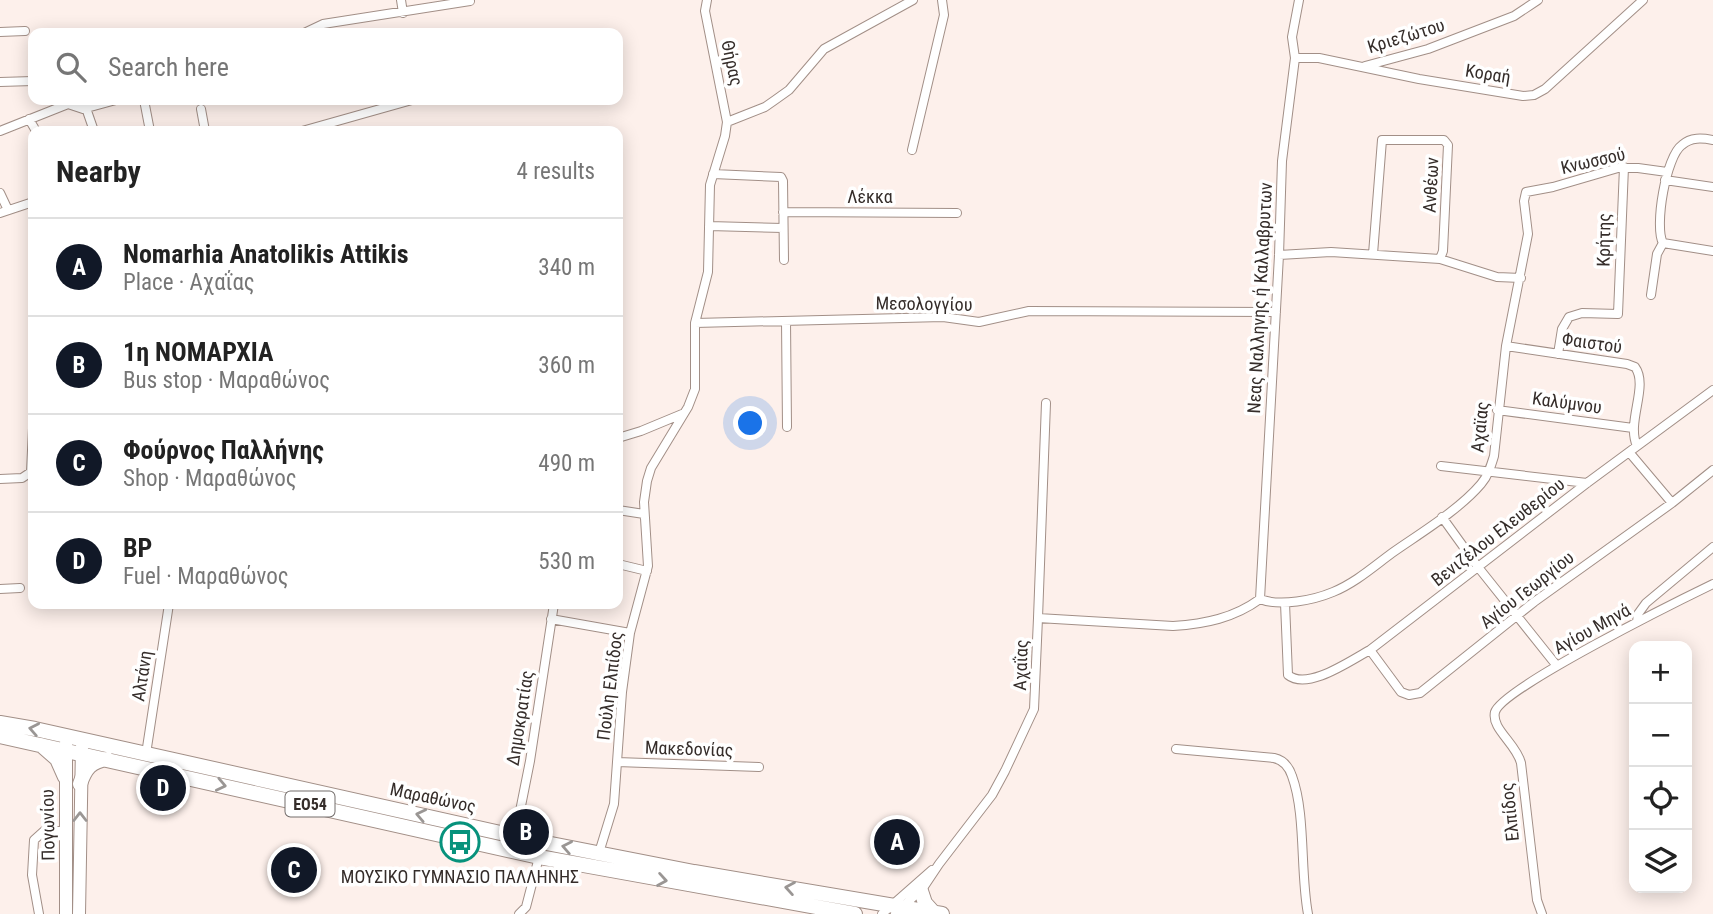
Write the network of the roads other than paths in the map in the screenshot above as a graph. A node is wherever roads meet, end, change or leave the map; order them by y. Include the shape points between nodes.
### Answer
1 (401, 0) edge
2 (699, 0) edge
3 (707, 0) edge
4 (914, 0) edge
5 (942, 0) edge
6 (1298, 0) edge
7 (1538, 0) edge
8 (1643, 0) edge
9 (470, 1) edge
10 (705, 11) junction
11 (403, 13) junction
12 (315, 28) edge
13 (25, 31) dead end
14 (0, 32) edge
15 (1295, 58) junction
16 (1359, 67) junction
17 (28, 81) edge
18 (0, 82) edge
19 (62, 105) edge
20 (74, 105) edge
21 (97, 105) edge
22 (146, 105) edge
23 (394, 105) edge
24 (86, 108) junction
25 (201, 109) dead end
26 (29, 119) junction
27 (727, 122) junction
28 (33, 126) edge
29 (92, 126) edge
30 (149, 126) edge
31 (204, 126) edge
32 (320, 126) edge
33 (0, 131) edge
34 (1713, 140) edge
35 (912, 150) dead end
36 (1624, 167) junction
37 (713, 174) junction
38 (1666, 176) junction
39 (1713, 187) edge
40 (1526, 192) joint
41 (0, 193) edge
42 (28, 204) edge
43 (4, 212) edge
44 (783, 212) junction
45 (957, 213) dead end
46 (709, 226) junction
47 (783, 228) junction
48 (1664, 243) junction
49 (1713, 251) edge
50 (1373, 254) junction
51 (1279, 255) junction
52 (1440, 259) junction
53 (784, 260) dead end
54 (1521, 278) junction
55 (1651, 295) dead end
56 (1276, 312) junction
57 (786, 321) junction
58 (695, 323) junction
59 (1506, 346) junction
60 (1558, 355) junction
61 (1713, 390) edge
62 (1046, 403) dead end
63 (1497, 410) junction
64 (682, 414) junction
65 (787, 426) dead end
66 (1633, 428) junction
67 (623, 437) edge
68 (1637, 446) junction
69 (1629, 452) junction
70 (1441, 466) dead end
71 (1713, 470) edge
72 (1490, 471) junction
73 (28, 474) edge
74 (0, 479) edge
75 (1587, 483) junction
76 (1672, 503) junction
77 (623, 510) edge
78 (644, 514) junction
79 (1442, 517) junction
80 (1713, 547) edge
81 (623, 566) edge
82 (1478, 567) junction
83 (647, 571) junction
84 (1713, 584) edge
85 (20, 588) dead end
86 (0, 589) edge
87 (1257, 601) junction
88 (1285, 603) junction
89 (168, 609) edge
90 (553, 609) edge
91 (1518, 616) junction
92 (1038, 618) junction
93 (551, 619) junction
94 (1637, 622) junction
95 (631, 633) junction
96 (1370, 650) junction
97 (1557, 666) junction
98 (1495, 713) joint
99 (0, 723) edge
100 (0, 736) edge
101 (33, 742) junction
102 (66, 743) junction
103 (82, 746) junction
104 (1176, 749) dead end
105 (146, 754) junction
106 (107, 759) junction
107 (617, 762) junction
108 (759, 768) dead end
109 (65, 777) junction
110 (80, 784) junction
111 (66, 831) junction
112 (515, 836) junction
113 (539, 857) junction
114 (597, 861) junction
115 (939, 864) junction
116 (921, 891) junction
117 (893, 910) edge
118 (849, 913) edge
119 (938, 913) edge
120 (39, 914) edge
121 (66, 914) edge
122 (79, 914) edge
123 (519, 914) edge
124 (1308, 914) edge
125 (1542, 914) edge

1 - 11 street
2 - 10 street, Θήρας
3 - 10 street, Θήρας
4 - 27 street via 824,48 789,90 765,107
5 - 35 street via 944,15
6 - 15 street, Νεας Nαλληνης ή Καλλαβρυτων via 1292,37
7 - 16 street, Κριεζώτου via 1514,16 1428,49
8 - 16 street, Κοραή via 1534,95
9 - 11 street
10 - 27 street, Θήρας
11 - 12 street
13 - 14 street
15 - 16 street, Κοραή
15 - 51 street, Νεας Nαλληνης ή Καλλαβρυτων via 1282,161
17 - 18 street
19 - 26 street
20 - 24 street
21 - 24 street
22 - 30 street
23 - 32 street
24 - 29 street
25 - 31 street
26 - 28 street
26 - 33 street
27 - 37 street, Πούλη Ελπίδος
34 - 38 street via 1698,138 1682,144
36 - 38 street, Κνωσσού
36 - 40 street, Κνωσσού
36 - 60 street, Κρήτης via 1618,314 1569,317
37 - 44 street via 779,176
37 - 46 street, Πούλη Ελπίδος
38 - 39 street, Κνωσσού
38 - 48 street via 1660,230
40 - 54 street, Αχαϊας via 1528,234
41 - 43 street
42 - 43 street
44 - 45 street, Λέκκα
44 - 47 street
46 - 47 street
46 - 58 street, Πούλη Ελπίδος via 708,272
47 - 53 street
48 - 49 street
48 - 55 street via 1657,254
50 - 51 street
50 - 52 street
50 - 52 street, Ανθέων via 1382,140 1444,139 1448,145
51 - 56 street, Νεας Nαλληνης ή Καλλαβρυτων
52 - 54 street via 1497,277
54 - 59 street, Αχαϊας
56 - 57 street, Μεσολογγίου via 1029,310 979,322 943,317
56 - 87 street, Νεας Nαλληνης ή Καλλαβρυτων
57 - 58 street, Μεσολογγίου
57 - 65 street
58 - 64 street, Πούλη Ελπίδος via 695,390
59 - 60 street, Φαιστού
59 - 63 street, Αχαϊας
60 - 66 street, Φαιστού via 1635,367 1639,378
61 - 68 street, Βενιζέλου Ελευθερίου
62 - 92 street
63 - 66 street, Καλύμνου
63 - 72 street, Αχαϊας
64 - 67 street
64 - 78 street, Πούλη Ελπίδος via 647,481
66 - 68 street, Φαιστού
68 - 69 street, Βενιζέλου Ελευθερίου
69 - 75 street, Βενιζέλου Ελευθερίου
69 - 76 street
70 - 72 street
71 - 76 street, Αγίου Γεωργίου
72 - 75 street
72 - 79 street, Αχαϊας via 1478,488
73 - 74 street
75 - 82 street, Βενιζέλου Ελευθερίου
76 - 91 street, Αγίου Γεωργίου
77 - 78 street
78 - 83 street, Πούλη Ελπίδος
79 - 82 street
79 - 88 street, Αχαϊας via 1345,586
80 - 94 street via 1646,603
81 - 83 street
82 - 91 street
82 - 96 street, Βενιζέλου Ελευθερίου
83 - 95 street, Πούλη Ελπίδος
84 - 94 street, Αγίου Μηνά
85 - 86 street
87 - 88 street, Αχαϊας
87 - 92 street, Αχαΐας via 1215,621 1194,625
88 - 96 street, Βενιζέλου Ελευθερίου via 1286,670 1294,680 1315,678
89 - 105 street, Αλτάνη
90 - 93 street, Δημοκρατίας
91 - 96 street, Αγίου Γεωργίου via 1415,695 1398,689
91 - 97 street
92 - 115 street, Αχαΐας via 1031,718 999,784
93 - 95 street
93 - 112 street, Δημοκρατίας
94 - 97 street, Αγίου Μηνά
95 - 107 street, Πούλη Ελπίδος
97 - 98 street, Αγίου Μηνά via 1502,702
98 - 125 street, Ελπίδος via 1497,727 1512,743 1521,763
102 -> 99 main road, Μαραθώνος / ΕΟ54
100 - 101 main road, Μαραθώνος / ΕΟ54
101 - 102 main road, Μαραθώνος / ΕΟ54
101 - 109 main road via 54,755
102 - 103 main road, Μαραθώνος / ΕΟ54
102 - 109 main road, Πογωνίου
103 - 105 main road, Μαραθώνος / ΕΟ54
103 - 106 main road, Μαραθώνος / ΕΟ54
103 - 110 main road, Πογωνίου
104 - 124 street via 1283,762 1298,798
112 -> 105 main road, Μαραθώνος / ΕΟ54
106 - 110 main road via 89,766
106 -> 113 main road, Μαραθώνος / ΕΟ54
107 - 108 street, Μακεδονίας
107 - 114 street, Πούλη Ελπίδος via 614,804
109 - 111 main road, Πογωνίου
122 -> 110 main road, Πογωνίου
111 - 120 street via 44,831 34,840 32,875
111 - 121 main road, Πογωνίου
114 -> 112 main road, Μαραθώνος / ΕΟ54
113 - 114 main road, Μαραθώνος / ΕΟ54
113 - 123 street via 526,907
117 -> 114 main road, Μαραθώνος / ΕΟ54
114 -> 118 main road, Μαραθώνος / ΕΟ54
115 - 116 street, Αχαΐας
115 - 117 street, Αχαΐας
116 - 117 street, Αχαΐας
116 - 119 main road via 925,903
117 - 119 main road, Μαραθώνος / ΕΟ54

